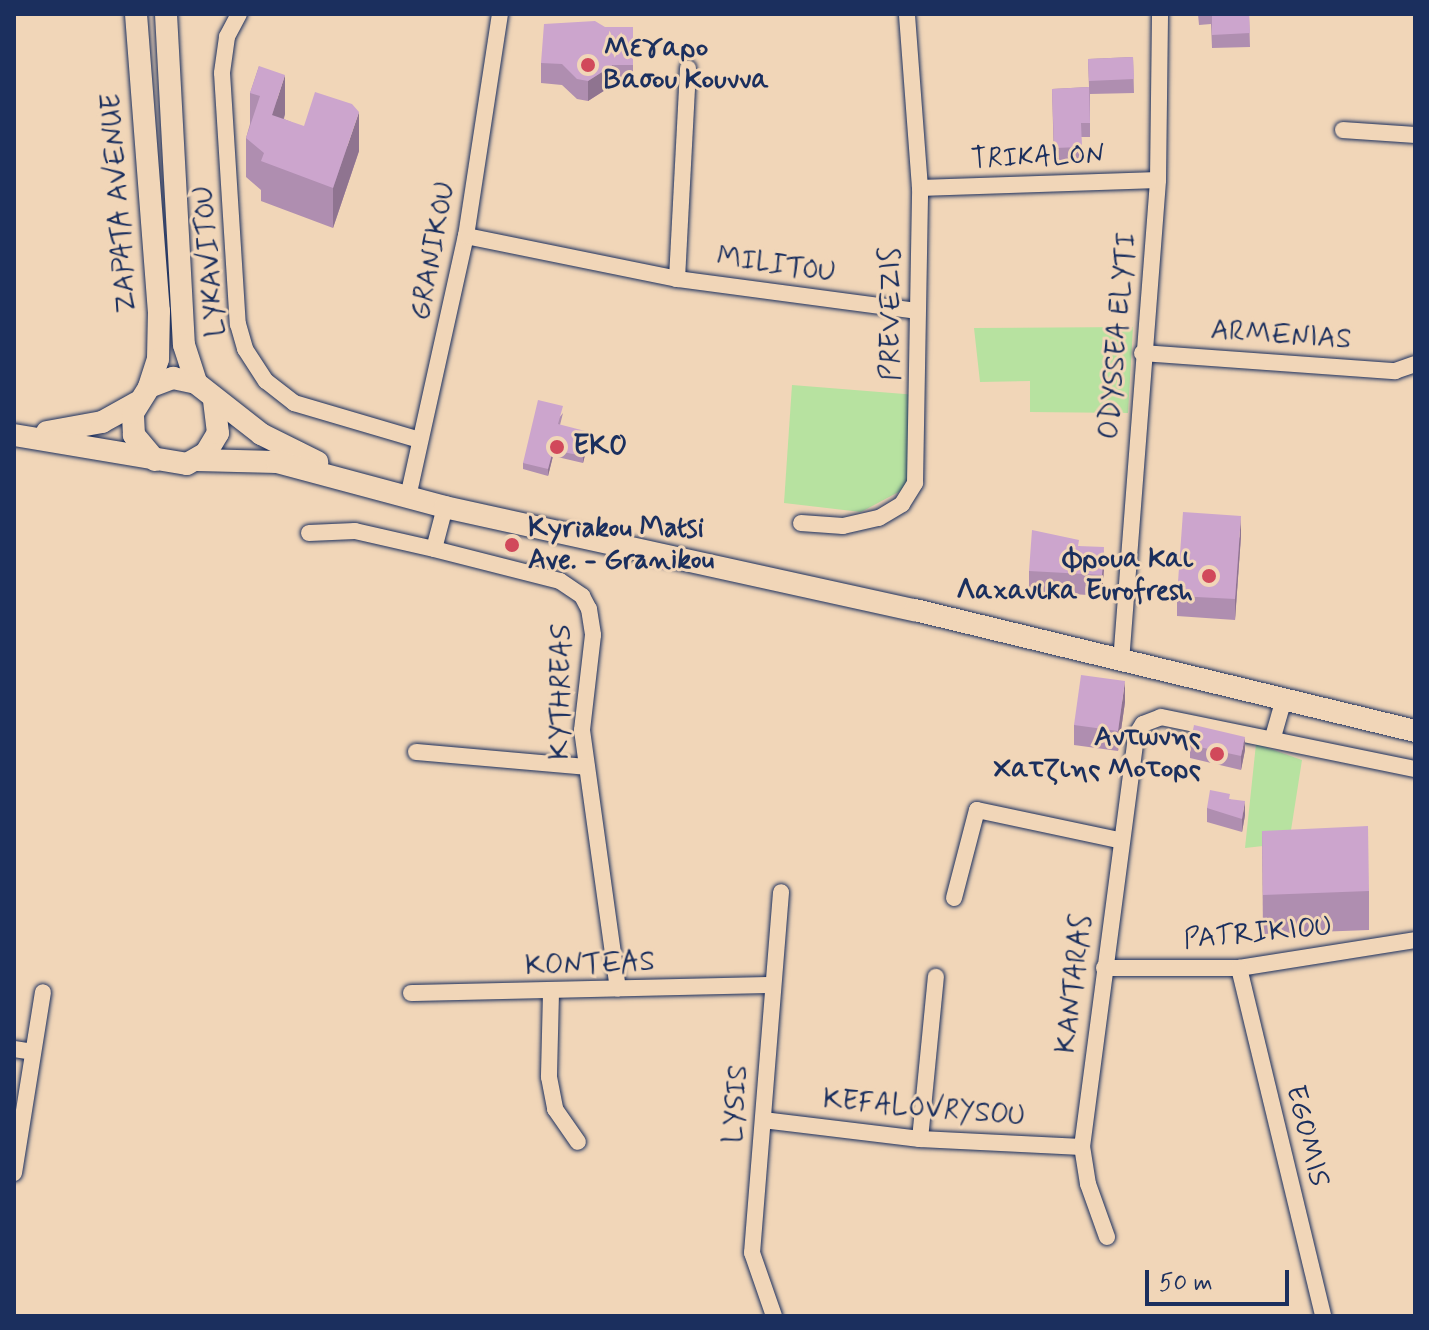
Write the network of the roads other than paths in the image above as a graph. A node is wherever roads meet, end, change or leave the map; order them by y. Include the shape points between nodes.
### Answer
1 (136, 14) edge
2 (166, 14) edge
3 (239, 14) edge
4 (500, 14) edge
5 (907, 14) edge
6 (1160, 14) edge
7 (688, 68) dead end
8 (1343, 130) dead end
9 (1415, 135) edge
10 (1158, 180) junction
11 (920, 188) junction
12 (466, 236) junction
13 (677, 279) junction
14 (916, 311) junction
15 (1142, 353) junction
16 (1415, 364) edge
17 (196, 383) junction
18 (143, 395) junction
19 (214, 400) junction
20 (14, 434) edge
21 (420, 440) junction
22 (155, 460) junction
23 (197, 460) junction
24 (381, 488) junction
25 (408, 497) junction
26 (445, 507) junction
27 (801, 523) dead end
28 (309, 533) dead end
29 (434, 549) junction
30 (1121, 662) junction
31 (1283, 702) junction
32 (1415, 731) edge
33 (1273, 737) junction
34 (416, 752) dead end
35 (586, 767) junction
36 (1415, 769) edge
37 (1118, 840) junction
38 (781, 892) dead end
39 (954, 898) dead end
40 (1415, 940) edge
41 (1104, 968) junction
42 (1239, 968) junction
43 (936, 977) dead end
44 (771, 985) junction
45 (618, 989) junction
46 (43, 992) dead end
47 (411, 993) dead end
48 (551, 993) junction
49 (14, 1049) edge
50 (33, 1052) junction
51 (763, 1120) junction
52 (920, 1139) junction
53 (578, 1142) dead end
54 (1082, 1147) junction
55 (14, 1173) edge
56 (1107, 1237) dead end
57 (774, 1316) edge
58 (1323, 1316) edge

1 - 18 main road, ZAPATA AVENUE via 159,311 158,359
2 - 17 main road, ZAPATA AVENUE via 184,345
3 - 21 street, LYKAVITOU via 227,37 222,73 238,324 245,349 266,381 294,403
4 - 12 street, GRANIKOU
5 - 11 street, PREVEZIS
6 - 10 street, ODYSSEA ELYTI
7 - 13 street, MILITOU
8 - 9 street
10 - 11 street, TRIKALON
10 - 15 street, ODYSSEA ELYTI
11 - 14 street, PREVEZIS
12 - 13 street, MILITOU
12 - 21 street, GRANIKOU
13 - 14 street, MILITOU
14 - 27 street, PREVEZIS via 918,455 910,494 894,511 868,522 832,527
15 - 16 street, ARMENIAS via 1395,371
15 - 30 street, ODYSSEA ELYTI
17 - 18 main road via 173,378
17 - 19 main road
18 - 20 main road via 90,426
18 - 22 main road via 134,435
19 - 23 main road via 218,433
19 - 24 main road via 271,440
20 - 22 main road
21 - 25 street, GRANIKOU
22 - 23 main road via 176,465
23 - 24 main road via 277,462
24 - 25 main road
25 - 26 main road
26 - 29 street
26 - 30 main road via 915,610
28 - 29 street, KYTHREAS via 355,531
29 - 35 street, KYTHREAS via 546,576 582,596 593,635 582,730
30 - 31 main road
31 - 32 main road
31 - 33 street
33 - 36 street
33 - 37 street, KANTARAS via 1161,717 1143,724 1136,735
34 - 35 street
35 - 45 street, KYTHREAS
37 - 39 street via 977,810
37 - 41 street, KANTARAS
38 - 44 street, LYSIS
40 - 42 street, PATRIKIOU
41 - 42 street, PATRIKIOU
41 - 54 street, KANTARAS
42 - 58 street, EGOMIS
43 - 52 street
44 - 45 street, KONTEAS
44 - 51 street, LYSIS
45 - 48 street, KONTEAS
46 - 50 street
47 - 48 street, KONTEAS
48 - 53 street via 549,1077 555,1109
49 - 50 street
50 - 55 street
51 - 52 street, KEFALOVRYSOU
51 - 57 street, LYSIS via 752,1253
52 - 54 street, KEFALOVRYSOU
54 - 56 street, KANTARAS via 1088,1184

